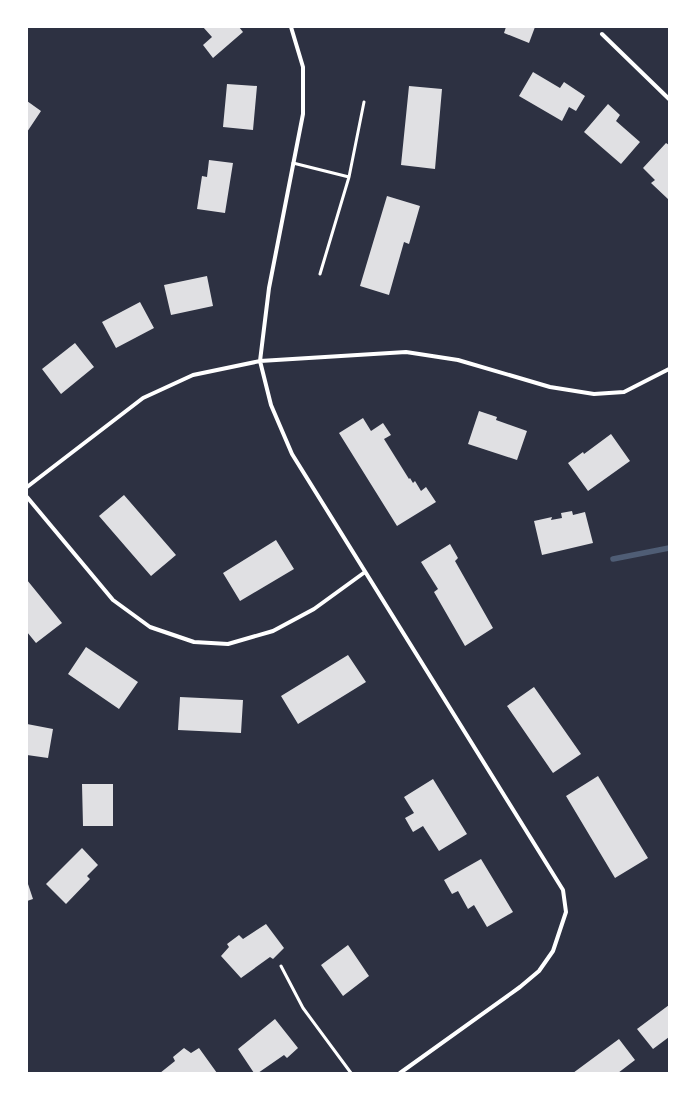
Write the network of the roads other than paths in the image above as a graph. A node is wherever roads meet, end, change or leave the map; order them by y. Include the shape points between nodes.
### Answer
1 (291, 27) edge
2 (602, 34) dead end
3 (669, 98) edge
4 (364, 102) dead end
5 (293, 163) junction
6 (350, 177) junction
7 (320, 274) dead end
8 (260, 361) junction
9 (669, 369) edge
10 (27, 487) edge
11 (27, 497) edge
12 (365, 572) junction
13 (281, 966) dead end
14 (351, 1073) edge
15 (400, 1073) edge

1 - 5 street via 303,67 303,114
2 - 3 street
4 - 6 lane
5 - 6 lane
5 - 8 street via 269,288
6 - 7 lane
8 - 9 street via 406,352 458,360 550,387 594,394 624,392
8 - 10 street via 193,375 143,398
8 - 12 street via 271,405 292,454
11 - 12 street via 113,600 150,627 194,642 228,644 273,631 314,609
12 - 15 street via 563,890 566,912 553,951 539,971
13 - 14 lane via 303,1008

